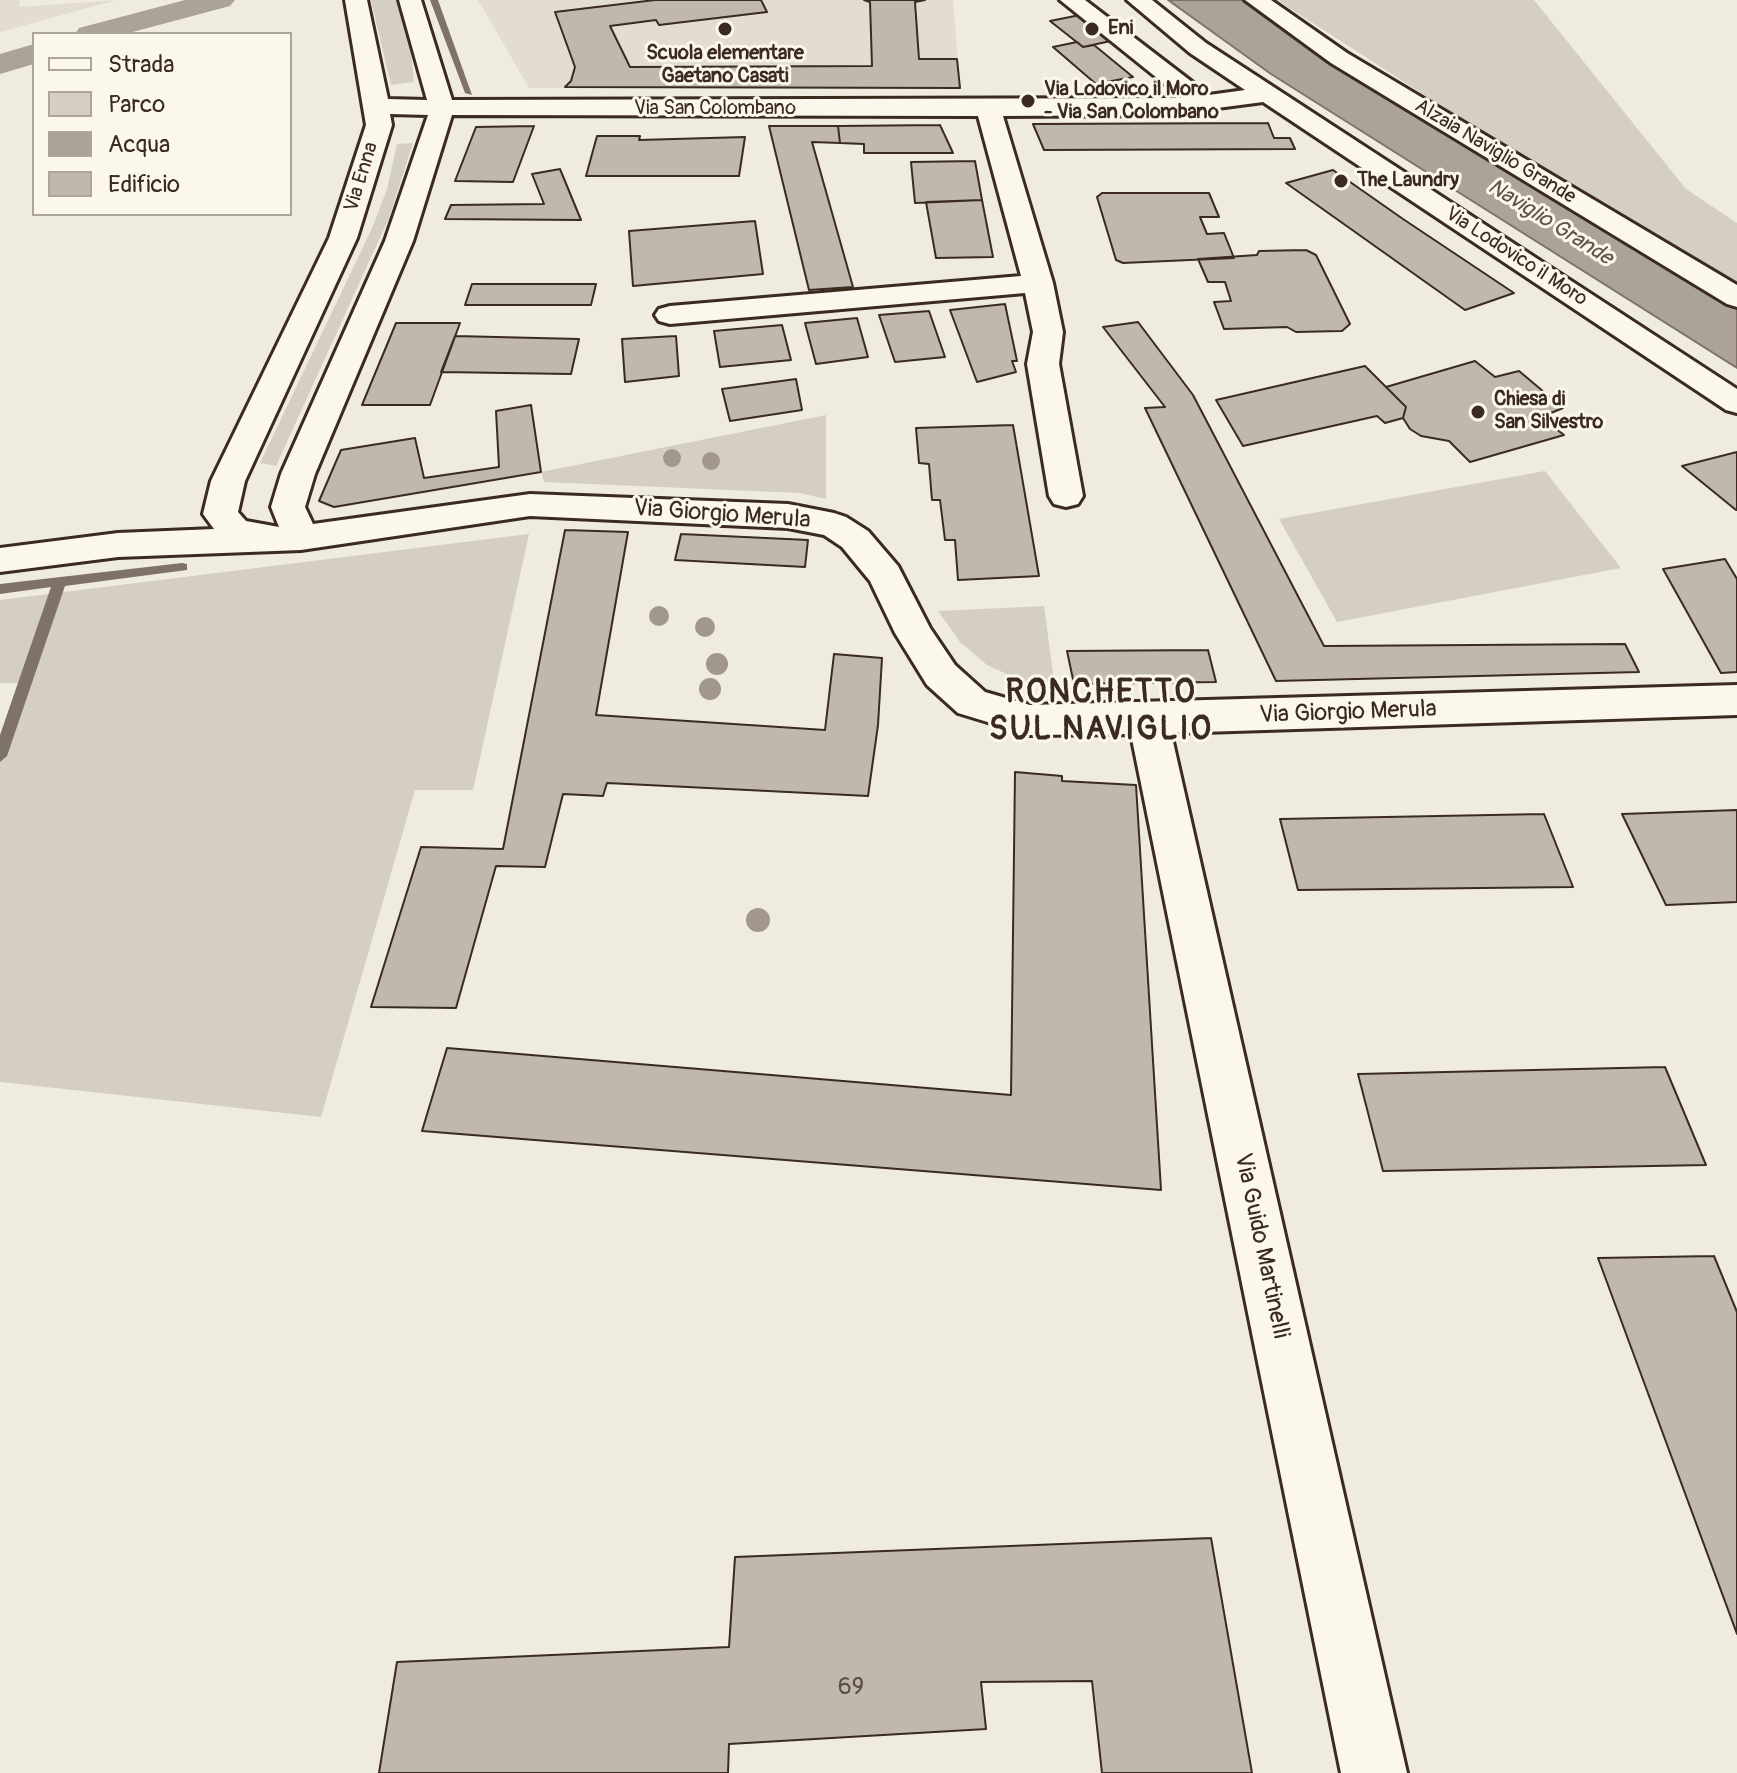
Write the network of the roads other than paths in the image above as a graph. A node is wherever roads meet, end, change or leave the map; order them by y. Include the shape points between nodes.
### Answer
1 (356, 0) edge
2 (410, 0) edge
3 (1071, 0) edge
4 (1138, 0) edge
5 (1256, 0) edge
6 (1198, 48) junction
7 (1142, 57) junction
8 (1268, 94) junction
9 (1204, 103) junction
10 (377, 106) junction
11 (988, 108) junction
12 (442, 109) junction
13 (1038, 283) junction
14 (1737, 298) edge
15 (670, 315) dead end
16 (1737, 403) edge
17 (1066, 496) dead end
18 (301, 538) junction
19 (0, 560) edge
20 (1737, 700) edge
21 (1148, 719) junction
22 (1374, 1773) edge

1 - 10 street
2 - 12 street
3 - 7 street
4 - 6 street, Via Lodovico il Moro
5 - 14 street, Alzaia Naviglio Grande via 1339,58
6 - 7 street
6 - 8 street, Via Lodovico il Moro
7 - 9 street
8 - 9 street, Via San Colombano
8 - 16 street, Via Lodovico il Moro
9 - 11 street, Via San Colombano via 1164,108
10 - 12 street
10 - 18 street, Via Enna via 379,125 343,238 228,481 220,514 234,530
11 - 12 street, Via San Colombano
11 - 13 street
12 - 18 street via 399,241 298,474 288,507
13 - 15 street
13 - 17 street via 1048,332 1043,364
18 - 19 street, Via Giorgio Merula via 118,545
18 - 21 street, Via Giorgio Merula via 530,505 788,516 834,525 855,539 885,575 941,675 972,703 1030,720
20 - 21 street, Via Giorgio Merula
21 - 22 street, Via Guido Martinelli

